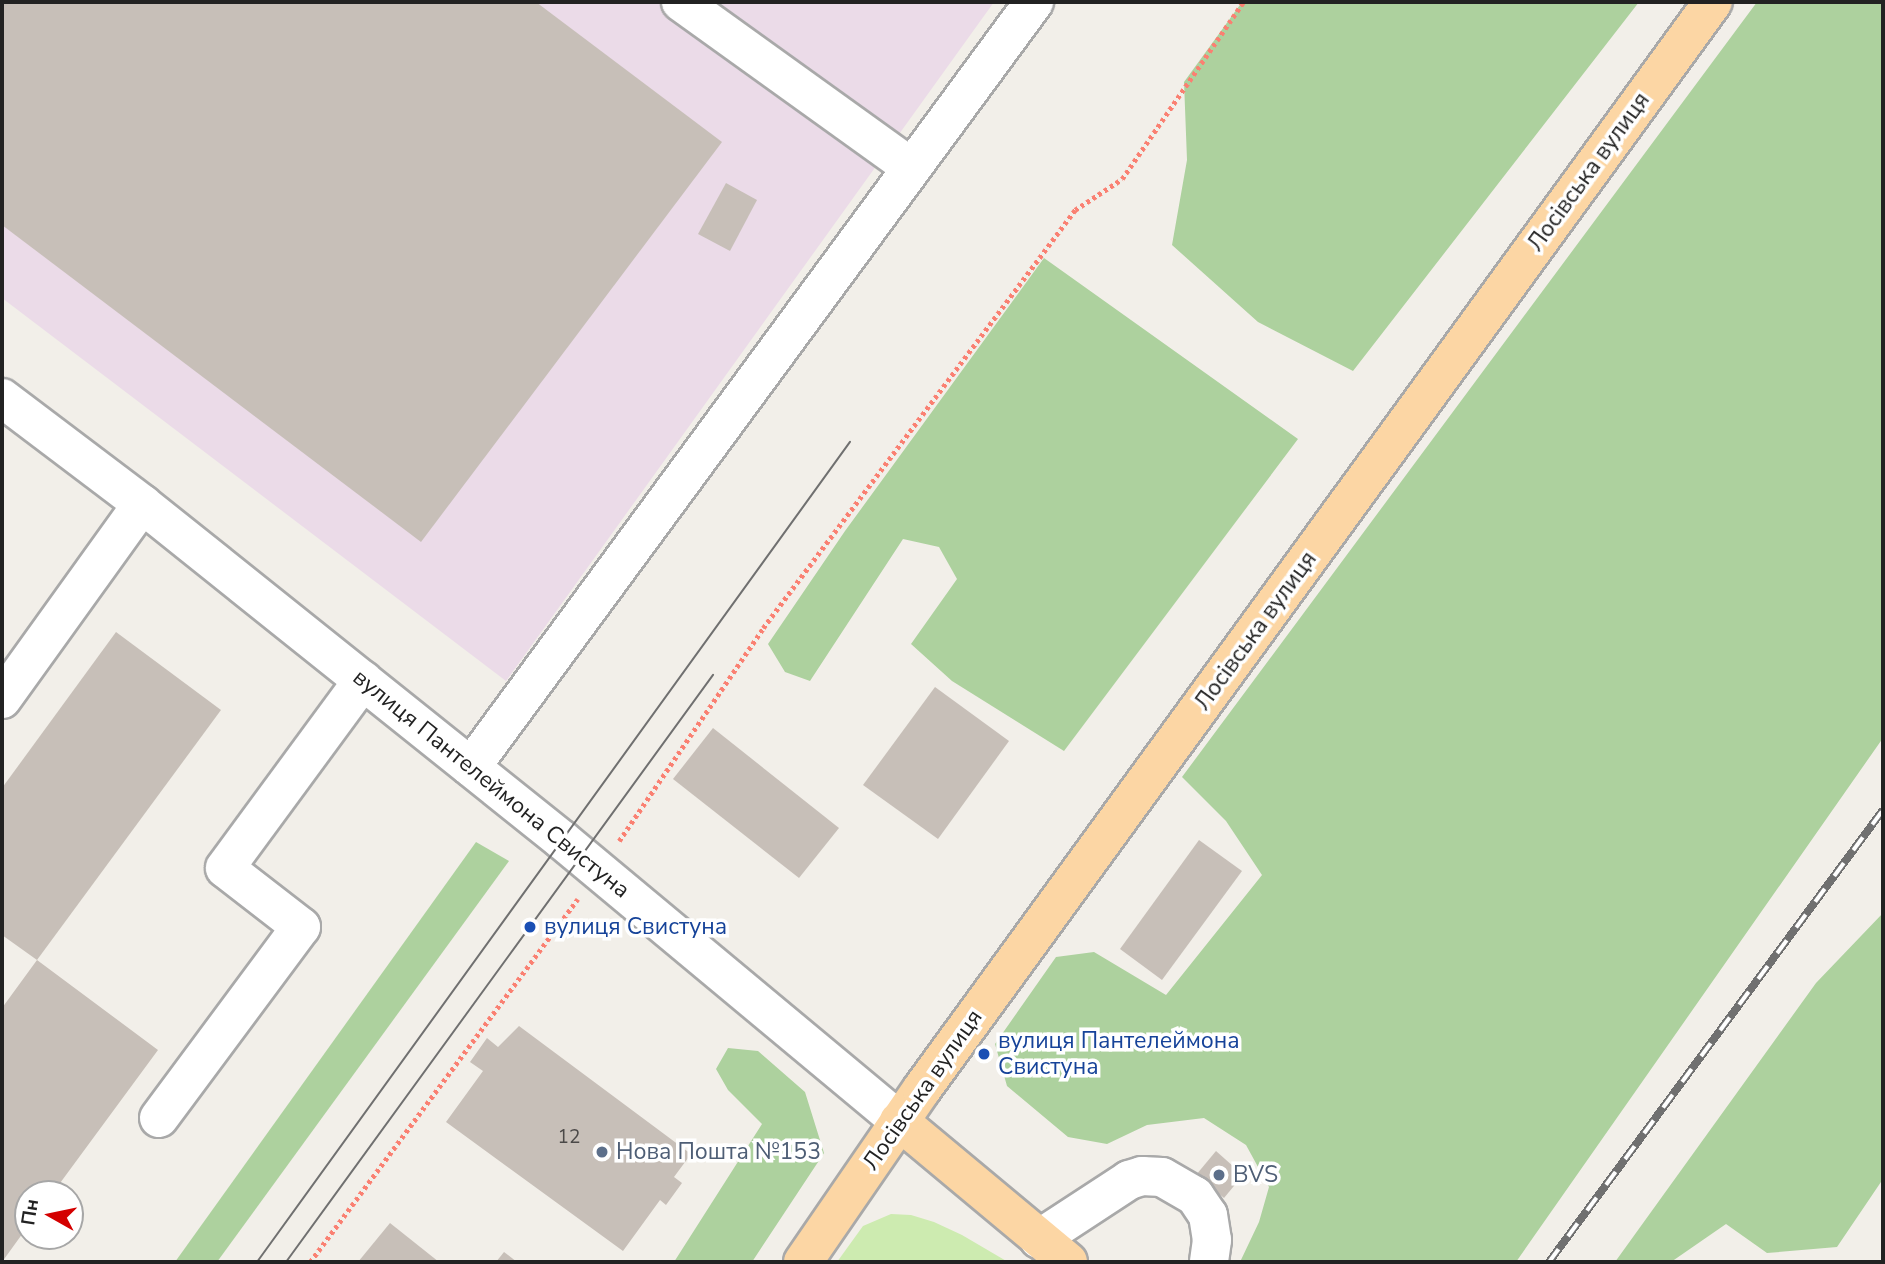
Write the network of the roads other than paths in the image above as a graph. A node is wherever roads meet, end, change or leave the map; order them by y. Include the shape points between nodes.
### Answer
1 (681, 2) edge
2 (1034, 2) edge
3 (1713, 2) edge
4 (912, 168) junction
5 (2, 398) edge
6 (142, 504) junction
7 (363, 680) junction
8 (2, 699) edge
9 (471, 767) junction
10 (159, 1118) dead end
11 (899, 1121) junction
12 (1053, 1251) edge
13 (803, 1262) edge
14 (1209, 1262) edge

1 - 4 street
2 - 4 street
3 - 11 main road, Лосівська вулиця
4 - 9 street
5 - 6 street, вулиця Пантелеймона Свистуна
6 - 7 street, вулиця Пантелеймона Свистуна
6 - 8 street
7 - 9 street, вулиця Пантелеймона Свистуна
7 - 10 street via 225,868 301,927
9 - 11 street, вулиця Пантелеймона Свистуна
11 - 12 main road, вулиця Пантелеймона Свистуна
11 - 13 main road, Лосівська вулиця
12 - 14 street via 1129,1180 1162,1177 1195,1196 1208,1215

